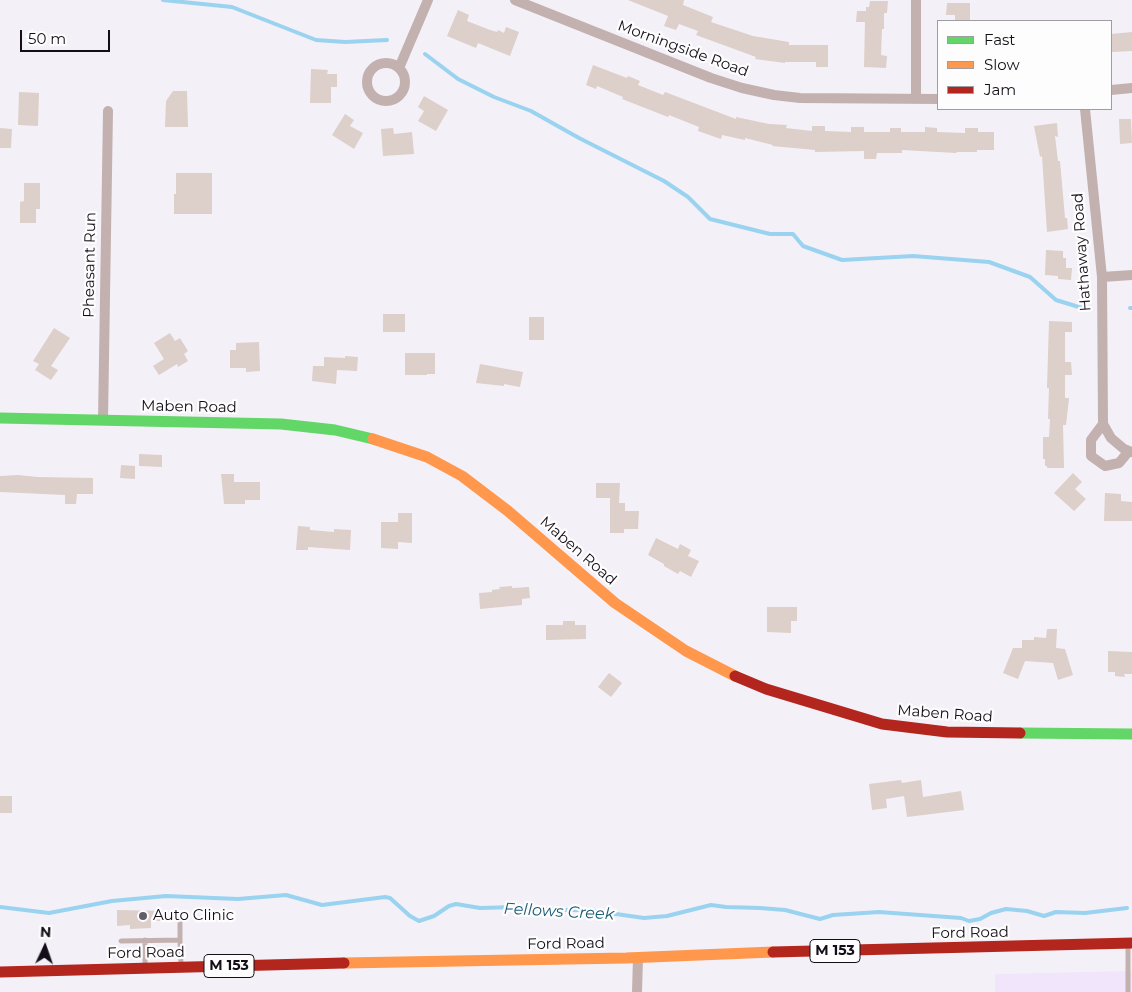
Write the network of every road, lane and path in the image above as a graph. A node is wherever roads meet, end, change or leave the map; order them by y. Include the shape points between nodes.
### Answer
1 (428, 0) edge
2 (514, 0) edge
3 (916, 0) edge
4 (398, 68) dead end
5 (1132, 88) edge
6 (1112, 90) edge
7 (916, 99) junction
8 (937, 99) edge
9 (1085, 110) edge
10 (108, 111) dead end
11 (1132, 275) edge
12 (1102, 276) junction
13 (0, 418) edge
14 (103, 420) junction
15 (1103, 424) junction
16 (1130, 451) edge
17 (1132, 734) edge
18 (180, 916) dead end
19 (145, 940) junction
20 (180, 940) junction
21 (121, 941) dead end
22 (1130, 943) edge
23 (638, 958) junction
24 (181, 968) junction
25 (145, 969) junction
26 (0, 972) edge
27 (637, 992) edge
28 (1128, 992) edge

1 - 4 street
2 - 7 street, Morningside Road via 742,88 800,98
3 - 7 street
5 - 6 street
7 - 8 street, Morningside Road
9 - 12 street, Hathaway Road
10 - 14 street, Pheasant Run
11 - 12 street
12 - 15 street, Hathaway Road
13 - 14 street, Maben Road
14 - 17 street, Maben Road via 304,426 358,434 409,449 445,466 479,488 615,603 686,651 766,689 832,710 882,724 928,730
15 - 16 street via 1111,438
15 - 16 street via 1091,440 1091,456 1105,466 1119,463
18 - 20 lane
19 - 20 lane
19 - 21 lane
19 - 25 lane
20 - 24 lane
22 - 23 street, Ford Road / M 153
22 - 28 lane
23 - 24 street, Ford Road / M 153
23 - 27 street
24 - 25 street, Ford Road / M 153
25 - 26 street, Ford Road / M 153

